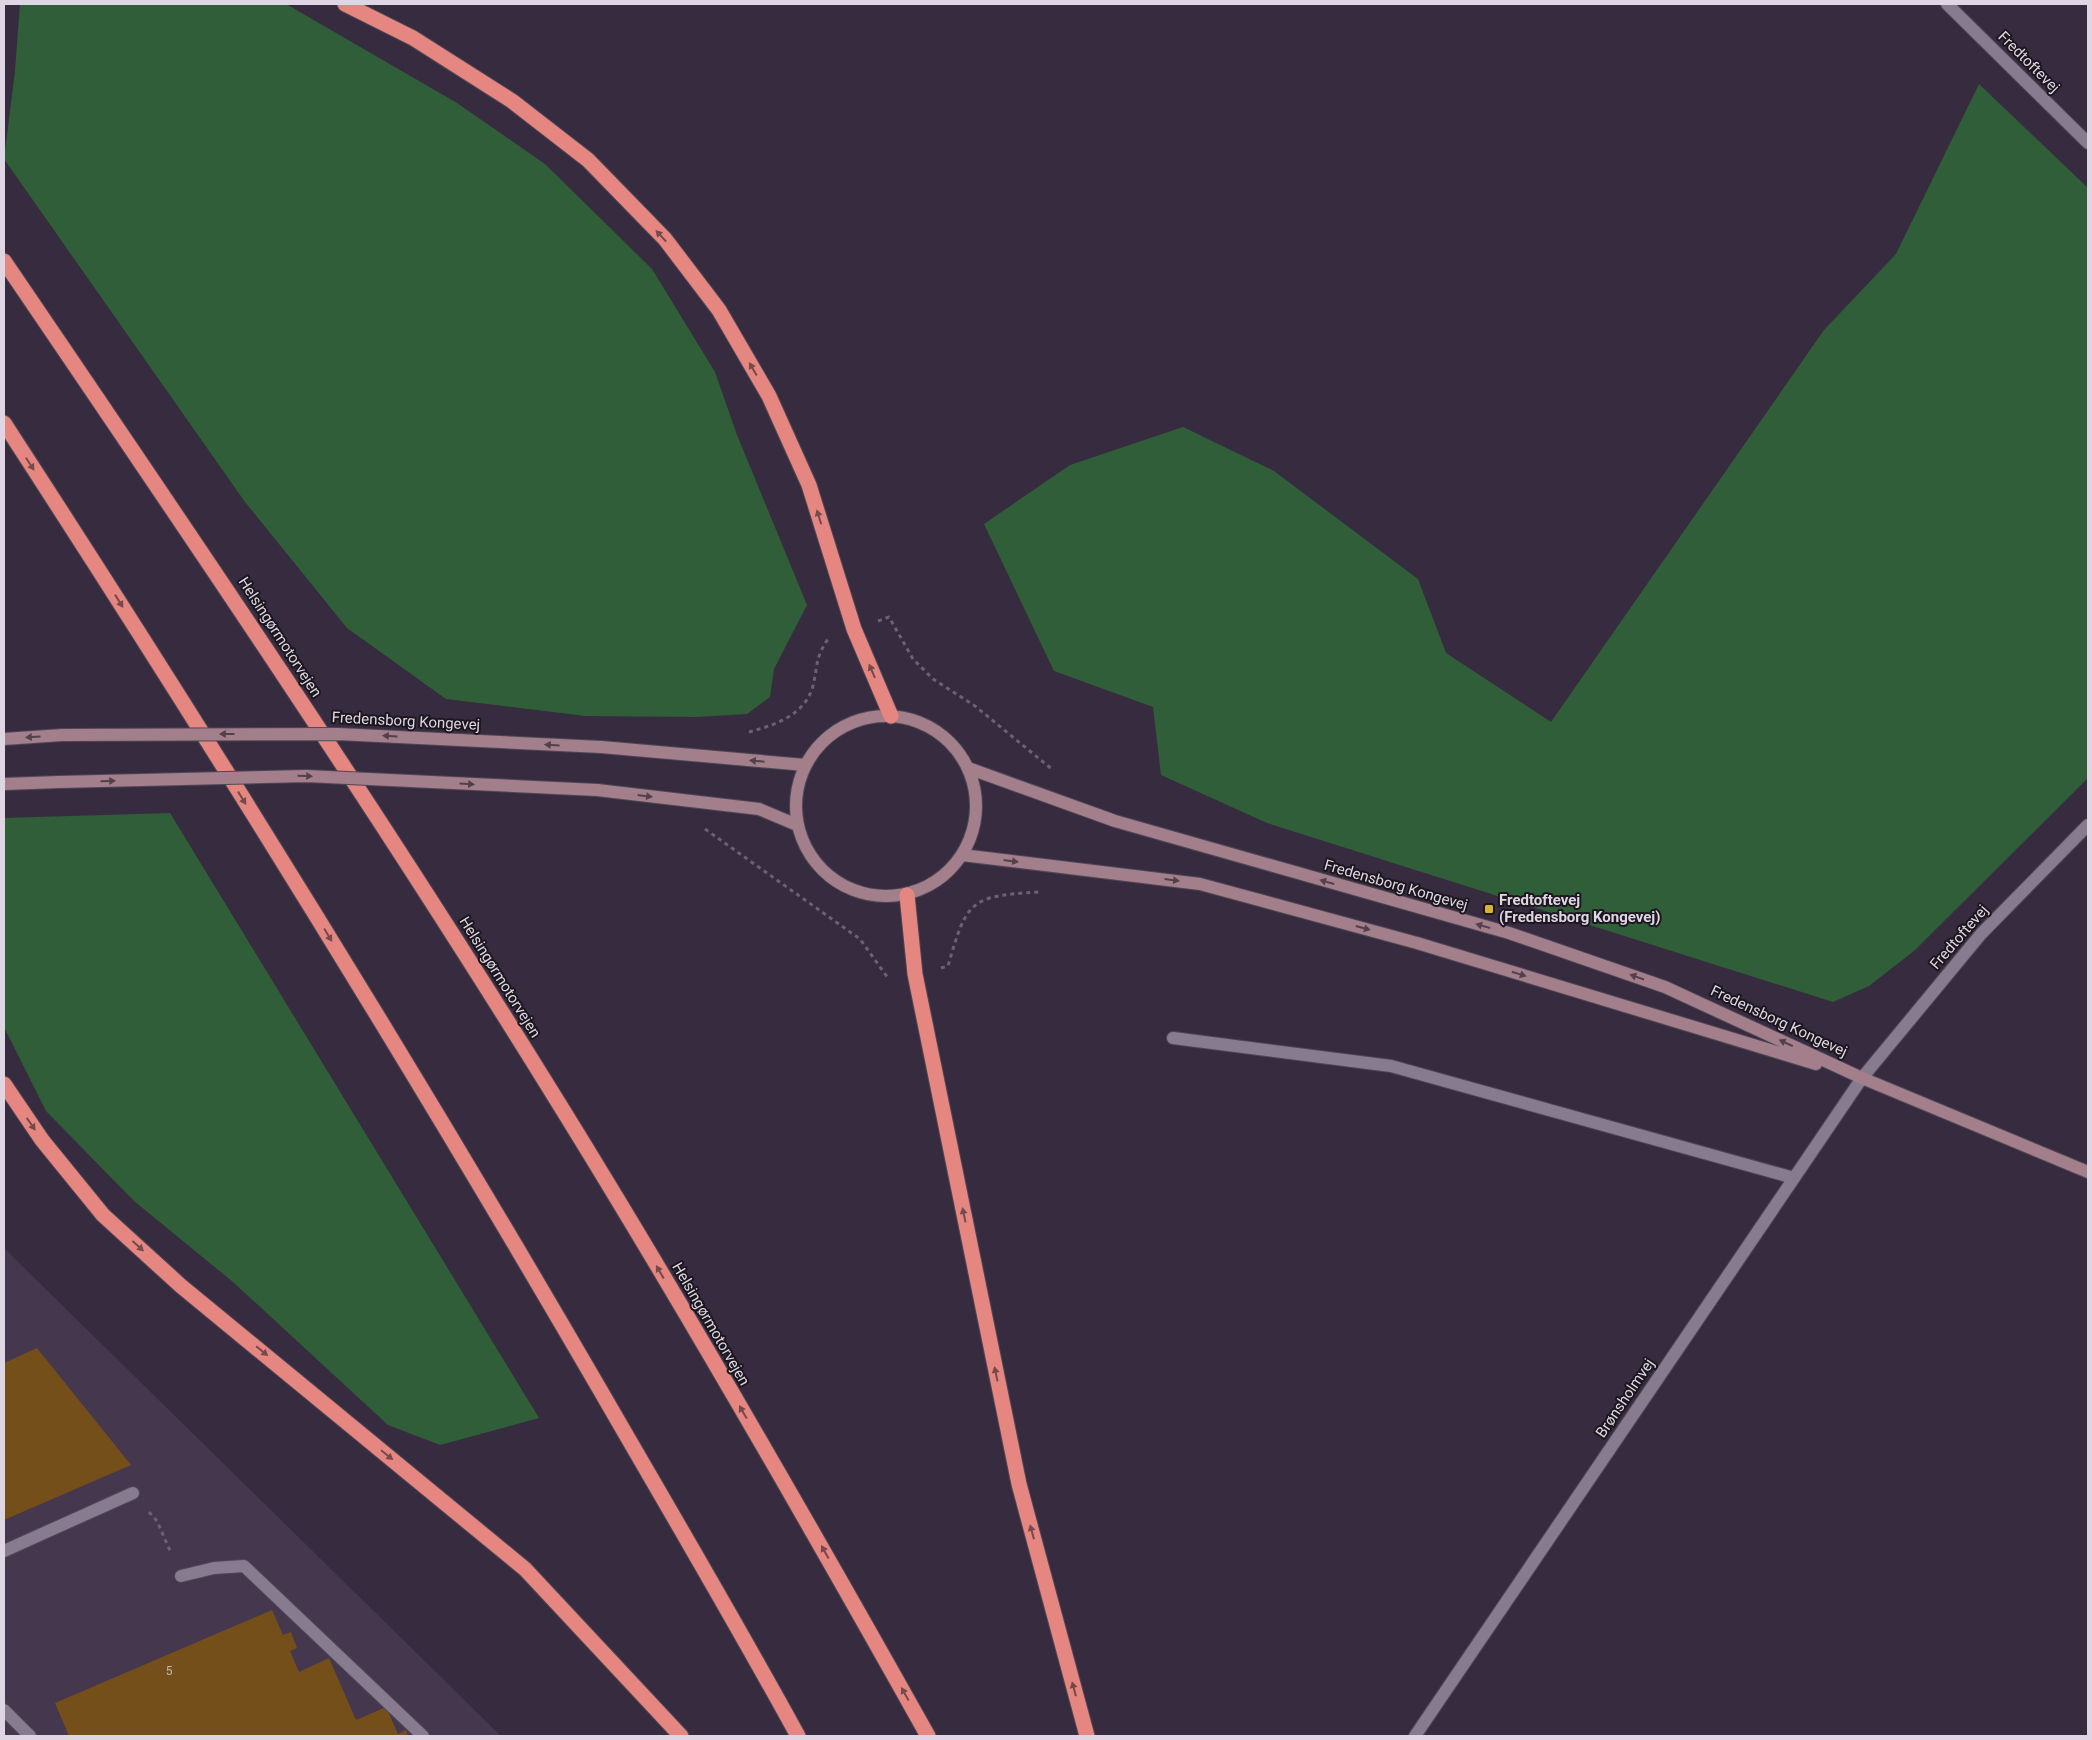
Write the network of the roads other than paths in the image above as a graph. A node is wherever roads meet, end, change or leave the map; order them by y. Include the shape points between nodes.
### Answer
1 (345, 4) edge
2 (1947, 4) edge
3 (2088, 142) edge
4 (4, 261) edge
5 (4, 423) edge
6 (891, 716) junction
7 (4, 739) edge
8 (805, 765) junction
9 (968, 768) junction
10 (4, 784) edge
11 (797, 825) junction
12 (2088, 825) edge
13 (962, 855) junction
14 (907, 895) junction
15 (1173, 1038) dead end
16 (1862, 1078) junction
17 (4, 1084) edge
18 (2088, 1172) edge
19 (1794, 1178) junction
20 (133, 1492) road end
21 (4, 1551) edge
22 (181, 1576) road end
23 (4, 1710) edge
24 (30, 1736) edge
25 (423, 1736) edge
26 (681, 1736) edge
27 (798, 1736) edge
28 (928, 1736) edge
29 (1087, 1736) edge
30 (1415, 1736) edge

6 -> 1 highway via 854,629 809,485 769,396 719,310 665,239 588,160 512,101 413,38
2 - 3 street, Fredtoftevej
28 -> 4 highway, Helsingørmotorvejen via 811,1527 664,1278 482,981 384,826 192,536
5 -> 27 highway via 297,885 495,1210 741,1632
6 - 8 street via 865,718 841,728 820,744
6 - 9 street via 915,720 937,731 955,748
8 -> 7 street, Fredensborg Kongevej, bridge via 600,747 338,734
8 - 11 street via 796,794
9 - 13 street via 976,797 974,827
16 -> 9 street, Fredensborg Kongevej via 1665,987 1509,934 1115,821
10 -> 11 street, bridge via 306,776 597,790 759,809
11 - 14 street via 807,852 826,875 850,890 878,897
12 - 16 street, Fredtoftevej via 1981,934
13 - 14 street via 929,886
13 -> 16 street, Fredensborg Kongevej via 1200,884 1416,943
29 -> 14 highway via 1019,1484 915,974
15 - 19 street via 1391,1066
16 - 18 street, Fredensborg Kongevej
16 - 19 street, Brønsholmvej
17 -> 26 highway via 42,1140 103,1214 182,1286 525,1569
19 - 30 street, Brønsholmvej
20 - 21 street
22 - 25 street via 214,1568 244,1566
23 - 24 street

